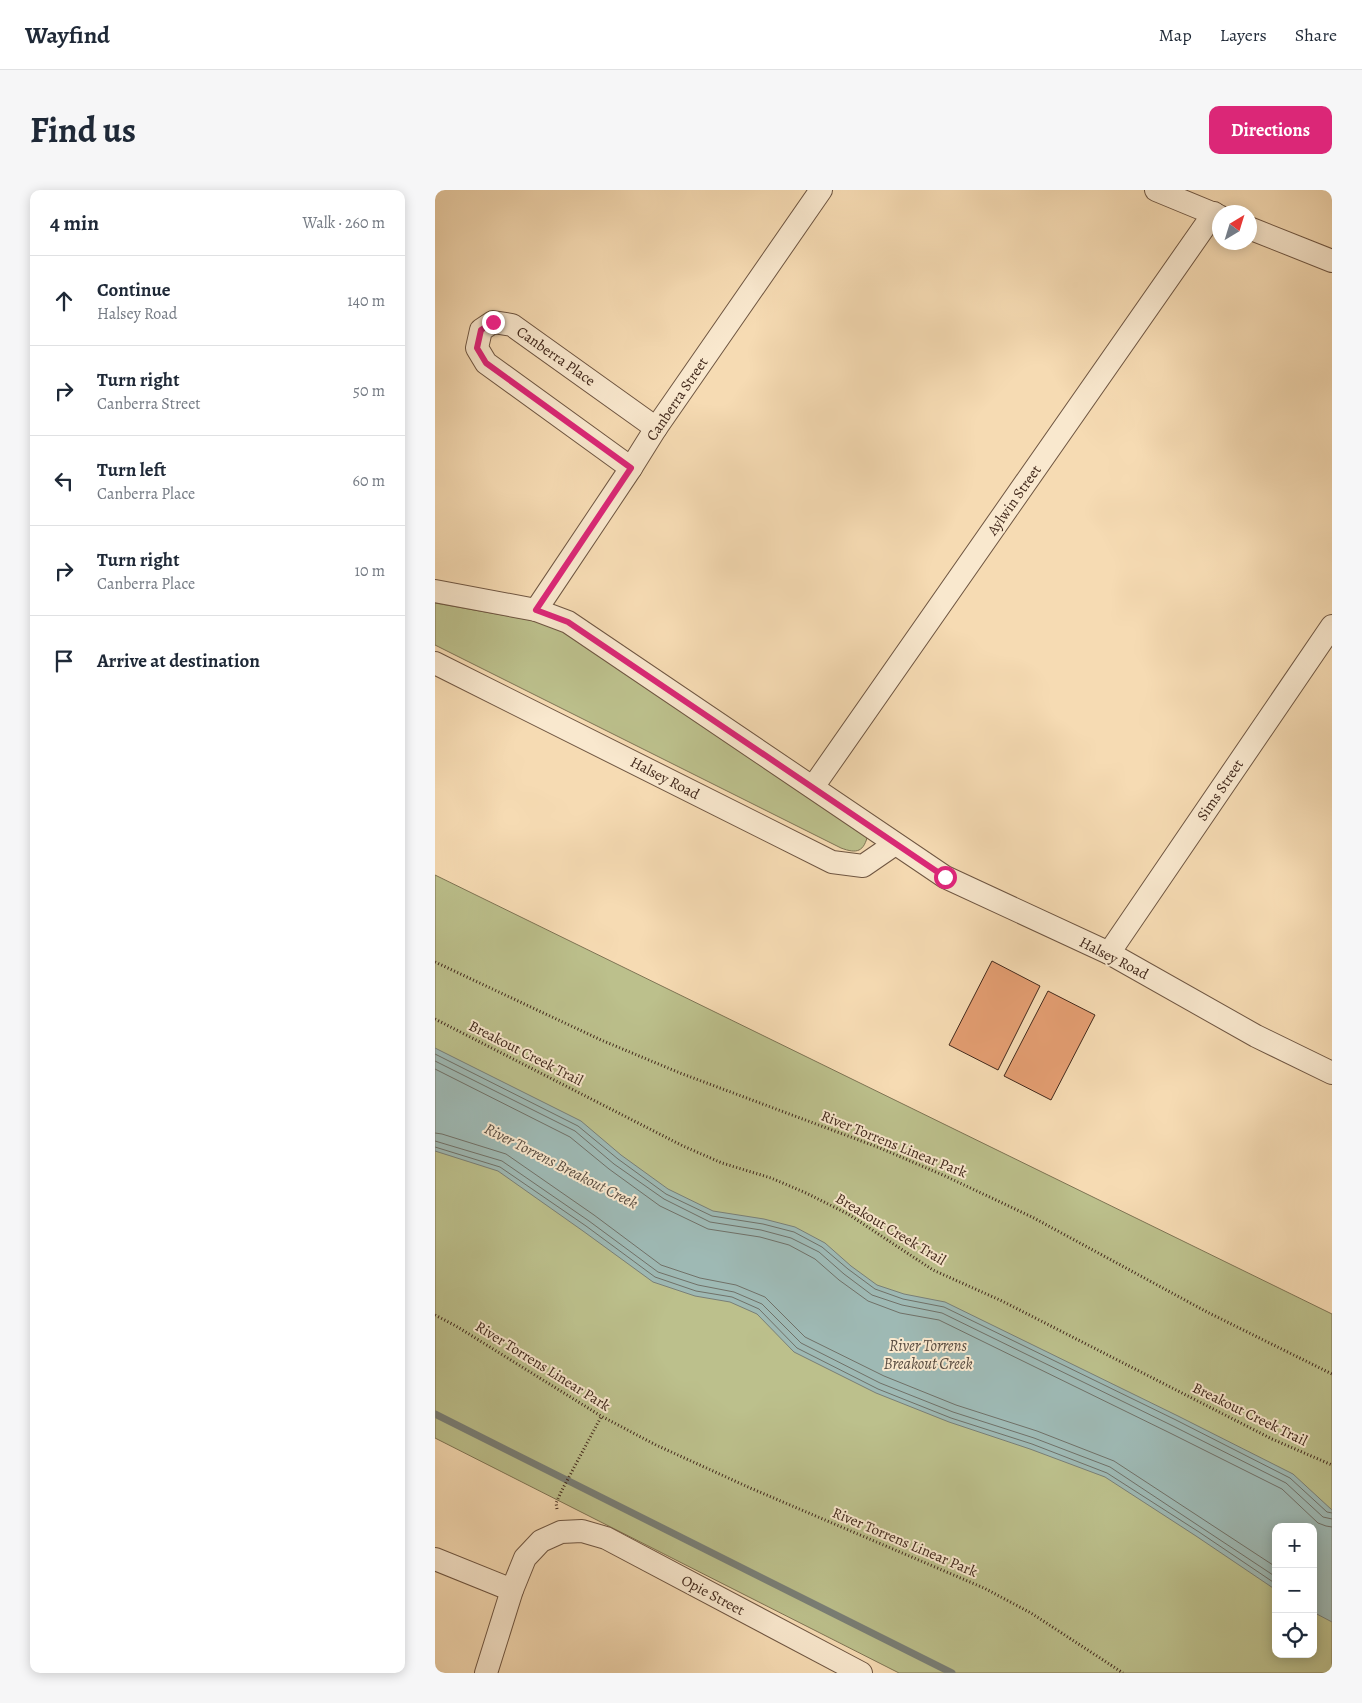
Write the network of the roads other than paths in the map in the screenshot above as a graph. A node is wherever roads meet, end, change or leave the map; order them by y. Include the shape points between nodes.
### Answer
1 (1156, 190) edge
2 (817, 192) edge
3 (1212, 213) edge
4 (1212, 222) edge
5 (1257, 231) edge
6 (1332, 261) edge
7 (656, 428) junction
8 (631, 468) junction
9 (435, 591) edge
10 (536, 610) junction
11 (1332, 626) edge
12 (435, 663) edge
13 (813, 787) junction
14 (895, 844) junction
15 (1109, 953) junction
16 (1332, 1073) edge
17 (435, 1559) edge
18 (512, 1590) junction
19 (486, 1673) edge
20 (861, 1673) edge

1 - 3 street
2 - 7 street, Canberra Street
4 - 13 street, Aylwin Street
5 - 6 street
7 - 8 street, Canberra Street
7 - 8 street, Canberra Place via 512,325 493,322 481,330 477,348 486,363
8 - 10 street, Canberra Street
9 - 10 street, Halsey Road
10 - 13 street, Halsey Road via 568,622
11 - 15 street, Sims Street
12 - 14 street, Halsey Road via 832,862 863,866
13 - 14 street, Halsey Road
14 - 15 street, Halsey Road via 945,877
15 - 16 street, Halsey Road via 1256,1036
17 - 18 street
18 - 19 street
18 - 20 street, Opie Street via 525,1558 541,1541 561,1532 582,1531 606,1538

